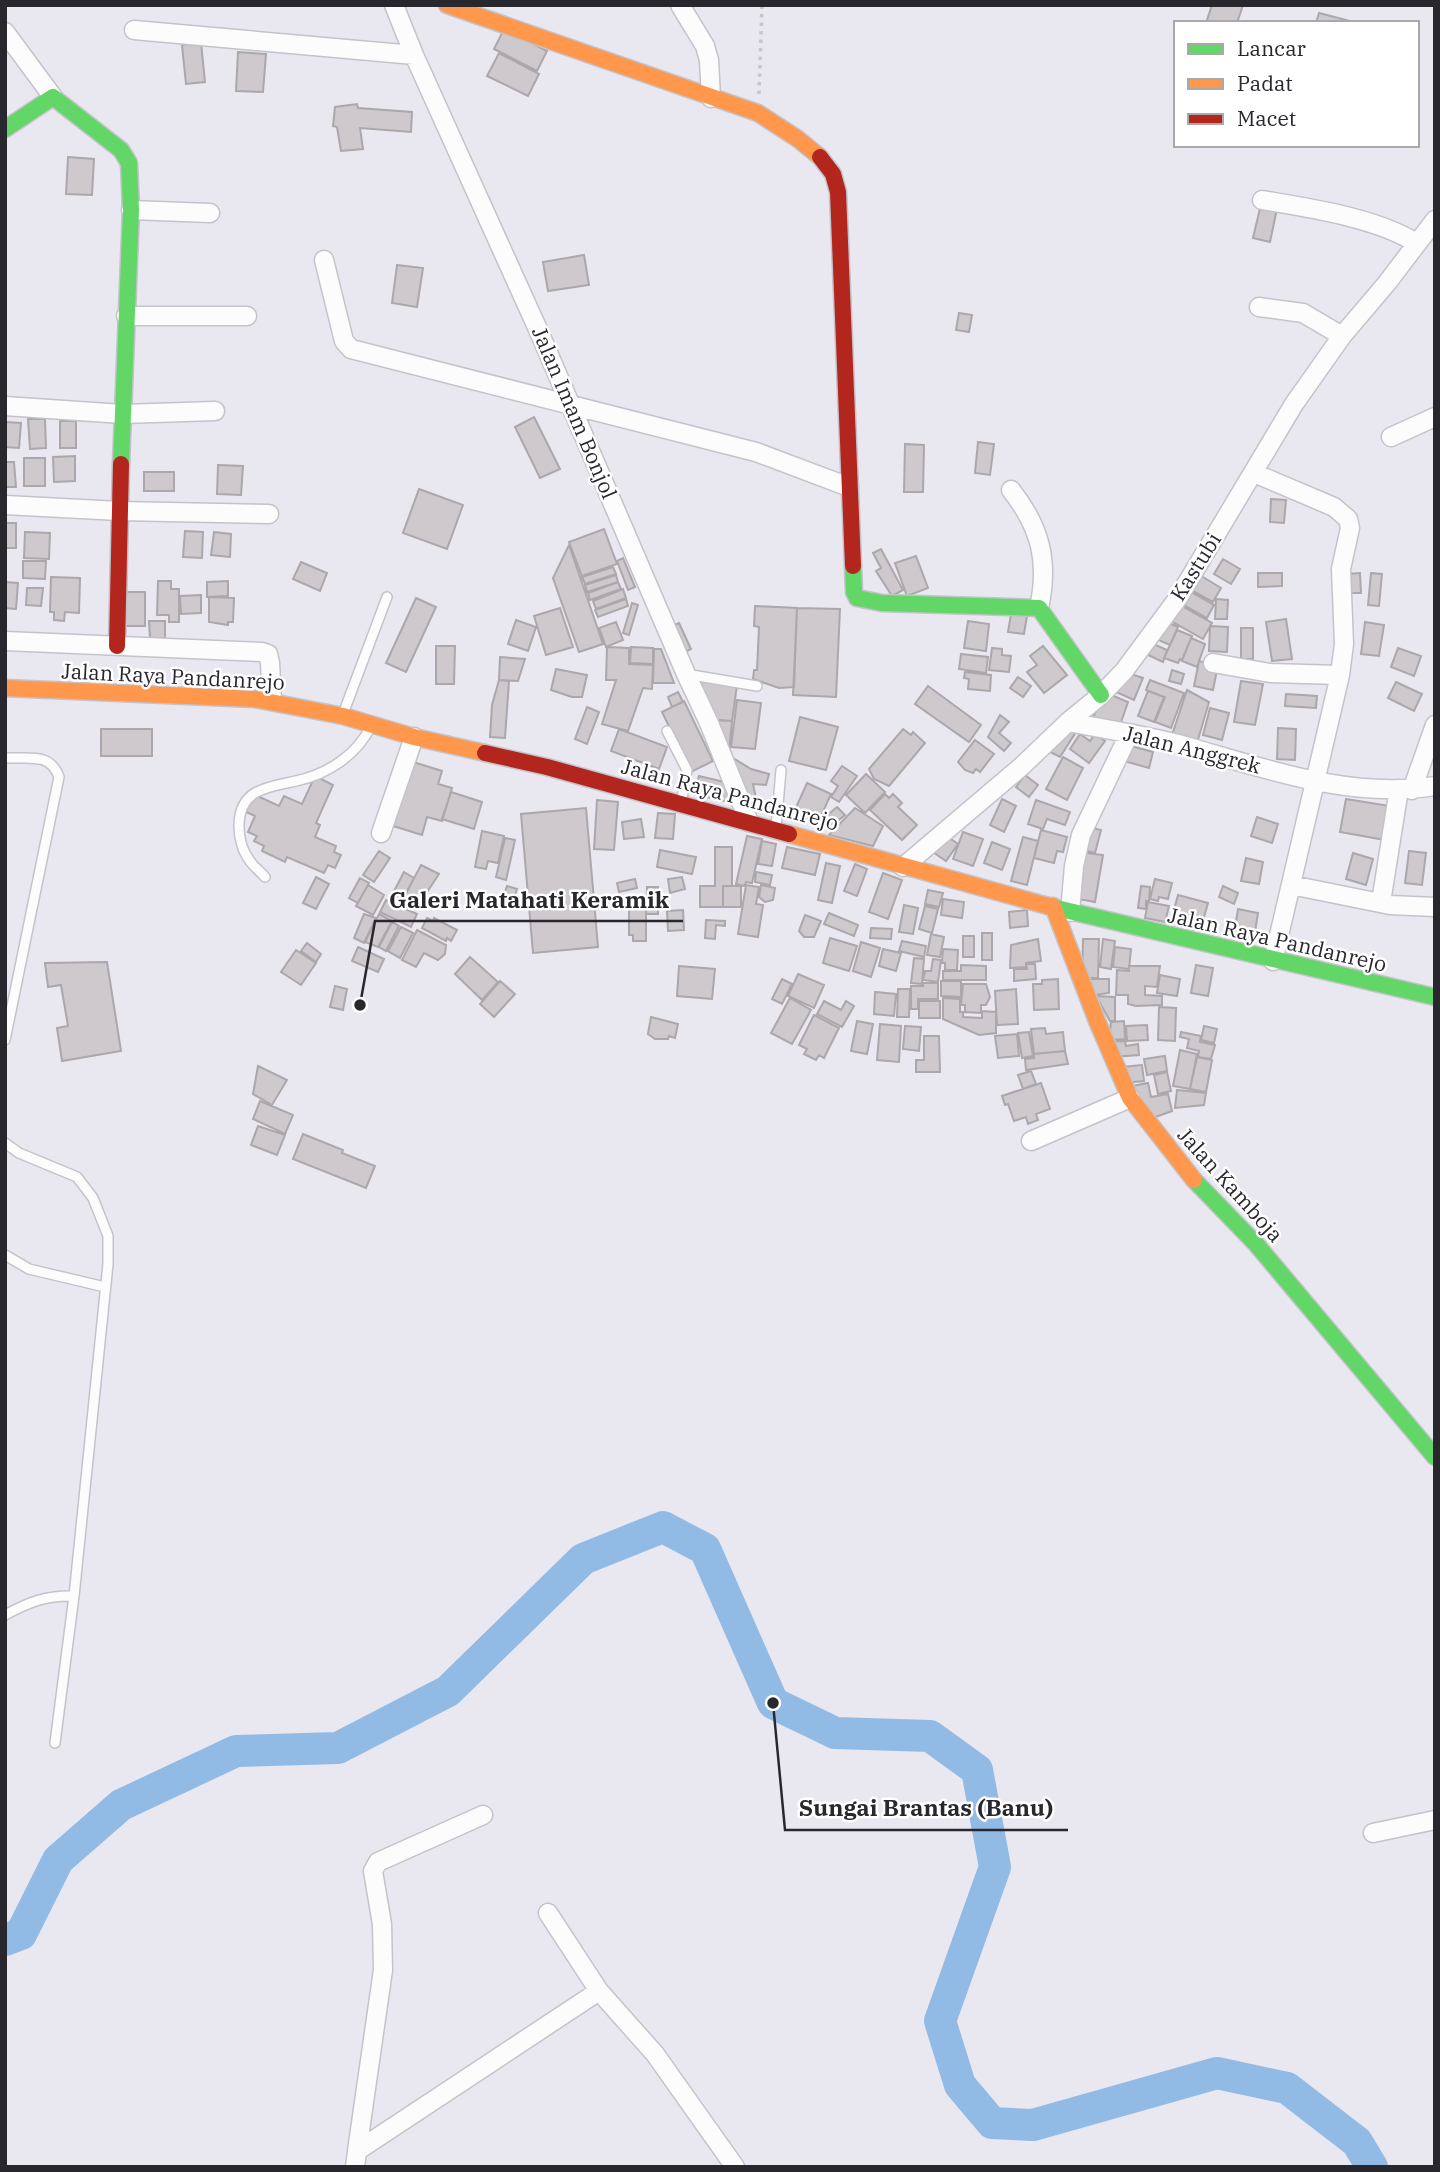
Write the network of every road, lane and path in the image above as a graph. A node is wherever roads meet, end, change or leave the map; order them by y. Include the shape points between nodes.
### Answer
1 (394, 5) edge
2 (447, 5) edge
3 (680, 5) edge
4 (762, 5) edge
5 (134, 30) dead end
6 (5, 32) edge
7 (414, 55) junction
8 (52, 97) junction
9 (712, 98) junction
10 (758, 113) junction
11 (5, 129) edge
12 (1262, 200) dead end
13 (131, 210) junction
14 (210, 213) dead end
15 (1435, 219) edge
16 (1416, 243) junction
17 (324, 260) dead end
18 (1259, 307) dead end
19 (126, 316) junction
20 (247, 316) dead end
21 (1342, 336) junction
22 (570, 403) junction
23 (5, 406) edge
24 (215, 411) dead end
25 (123, 415) junction
26 (1435, 417) edge
27 (1391, 437) dead end
28 (1254, 473) junction
29 (849, 486) junction
30 (1011, 490) dead end
31 (5, 505) edge
32 (119, 511) junction
33 (269, 514) dead end
34 (387, 597) dead end
35 (1039, 608) junction
36 (5, 641) edge
37 (117, 646) junction
38 (1213, 663) dead end
39 (686, 674) junction
40 (1340, 675) junction
41 (757, 686) dead end
42 (5, 688) edge
43 (1101, 695) junction
44 (272, 701) junction
45 (343, 716) junction
46 (1068, 722) junction
47 (372, 724) junction
48 (1435, 725) edge
49 (667, 731) dead end
50 (1129, 734) junction
51 (414, 737) junction
52 (5, 758) edge
53 (781, 770) dead end
54 (1315, 782) junction
55 (1435, 786) edge
56 (1406, 790) junction
57 (681, 804) junction
58 (749, 822) junction
59 (775, 829) junction
60 (381, 833) dead end
61 (903, 867) junction
62 (265, 877) dead end
63 (1291, 885) junction
64 (1381, 902) junction
65 (1053, 906) junction
66 (1435, 907) edge
67 (1070, 912) junction
68 (1273, 961) junction
69 (1435, 997) edge
70 (5, 1040) edge
71 (1130, 1098) junction
72 (1031, 1141) dead end
73 (5, 1143) edge
74 (5, 1255) edge
75 (105, 1287) junction
76 (1435, 1457) edge
77 (74, 1596) junction
78 (5, 1615) edge
79 (55, 1743) dead end
80 (483, 1815) dead end
81 (1435, 1820) edge
82 (1373, 1833) dead end
83 (548, 1913) dead end
84 (599, 1991) junction
85 (356, 2159) edge
86 (735, 2167) edge

1 - 7 street, Jalan Imam Bonjol
2 - 9 street
3 - 9 street via 705,46
4 - 10 path
5 - 7 street
6 - 8 street
7 - 22 street, Jalan Imam Bonjol
8 - 11 street
8 - 13 street via 126,155
9 - 10 street
10 - 29 street via 823,160 836,180
12 - 16 street via 1394,230
13 - 14 street
13 - 19 street
15 - 16 street, Kastubi
16 - 21 street, Kastubi
17 - 22 street via 344,341 351,349
18 - 21 street via 1303,313
19 - 20 street
19 - 25 street
21 - 28 street, Kastubi via 1294,404
22 - 29 street via 756,452
22 - 39 street, Jalan Imam Bonjol
23 - 25 street
24 - 25 street
25 - 32 street
26 - 27 street
28 - 40 street via 1334,507 1348,519 1341,569 1344,644
28 - 43 street, Kastubi via 1178,598
29 - 35 street via 857,598 882,603
30 - 35 street via 1040,544 1044,572
31 - 32 street
32 - 33 street
32 - 37 street
34 - 45 lane
35 - 43 street
36 - 37 street
37 - 44 street via 268,654
38 - 40 street via 1270,673
39 - 41 lane
39 - 58 street, Jalan Imam Bonjol
40 - 54 street
42 - 44 street, Jalan Raya Pandanrejo
43 - 46 street, Kastubi
44 - 45 street, Jalan Raya Pandanrejo
45 - 47 street, Jalan Raya Pandanrejo
46 - 50 street, Jalan Anggrek
46 - 61 street, Kastubi
47 - 51 street, Jalan Raya Pandanrejo
47 - 62 lane via 364,742 350,756 317,774 255,793 245,802 240,814 241,844
48 - 56 street
49 - 57 lane via 687,770
50 - 54 street, Jalan Anggrek
50 - 67 street via 1081,835
51 - 57 street, Jalan Raya Pandanrejo via 547,766
51 - 60 street
52 - 70 lane via 48,760 59,777
53 - 59 lane
54 - 56 street, Jalan Anggrek
54 - 63 street
55 - 56 street, Jalan Anggrek
56 - 64 street
57 - 58 street, Jalan Raya Pandanrejo
58 - 59 street, Jalan Raya Pandanrejo
59 - 61 street, Jalan Raya Pandanrejo
61 - 65 street, Jalan Raya Pandanrejo
63 - 64 street
63 - 68 street
64 - 66 street
65 - 67 street, Jalan Raya Pandanrejo
65 - 71 street, Jalan Kamboja
67 - 68 street, Jalan Raya Pandanrejo
68 - 69 street, Jalan Raya Pandanrejo
71 - 72 street
71 - 76 street, Jalan Kamboja via 1189,1175 1256,1244
73 - 75 lane via 78,1177 87,1189 108,1237
74 - 75 lane via 29,1269
75 - 77 lane
77 - 78 lane via 37,1598
77 - 79 lane
80 - 85 street via 378,1862 373,1871 382,1924 383,1970
81 - 82 street
83 - 84 street
84 - 85 street
84 - 86 street via 655,2054

